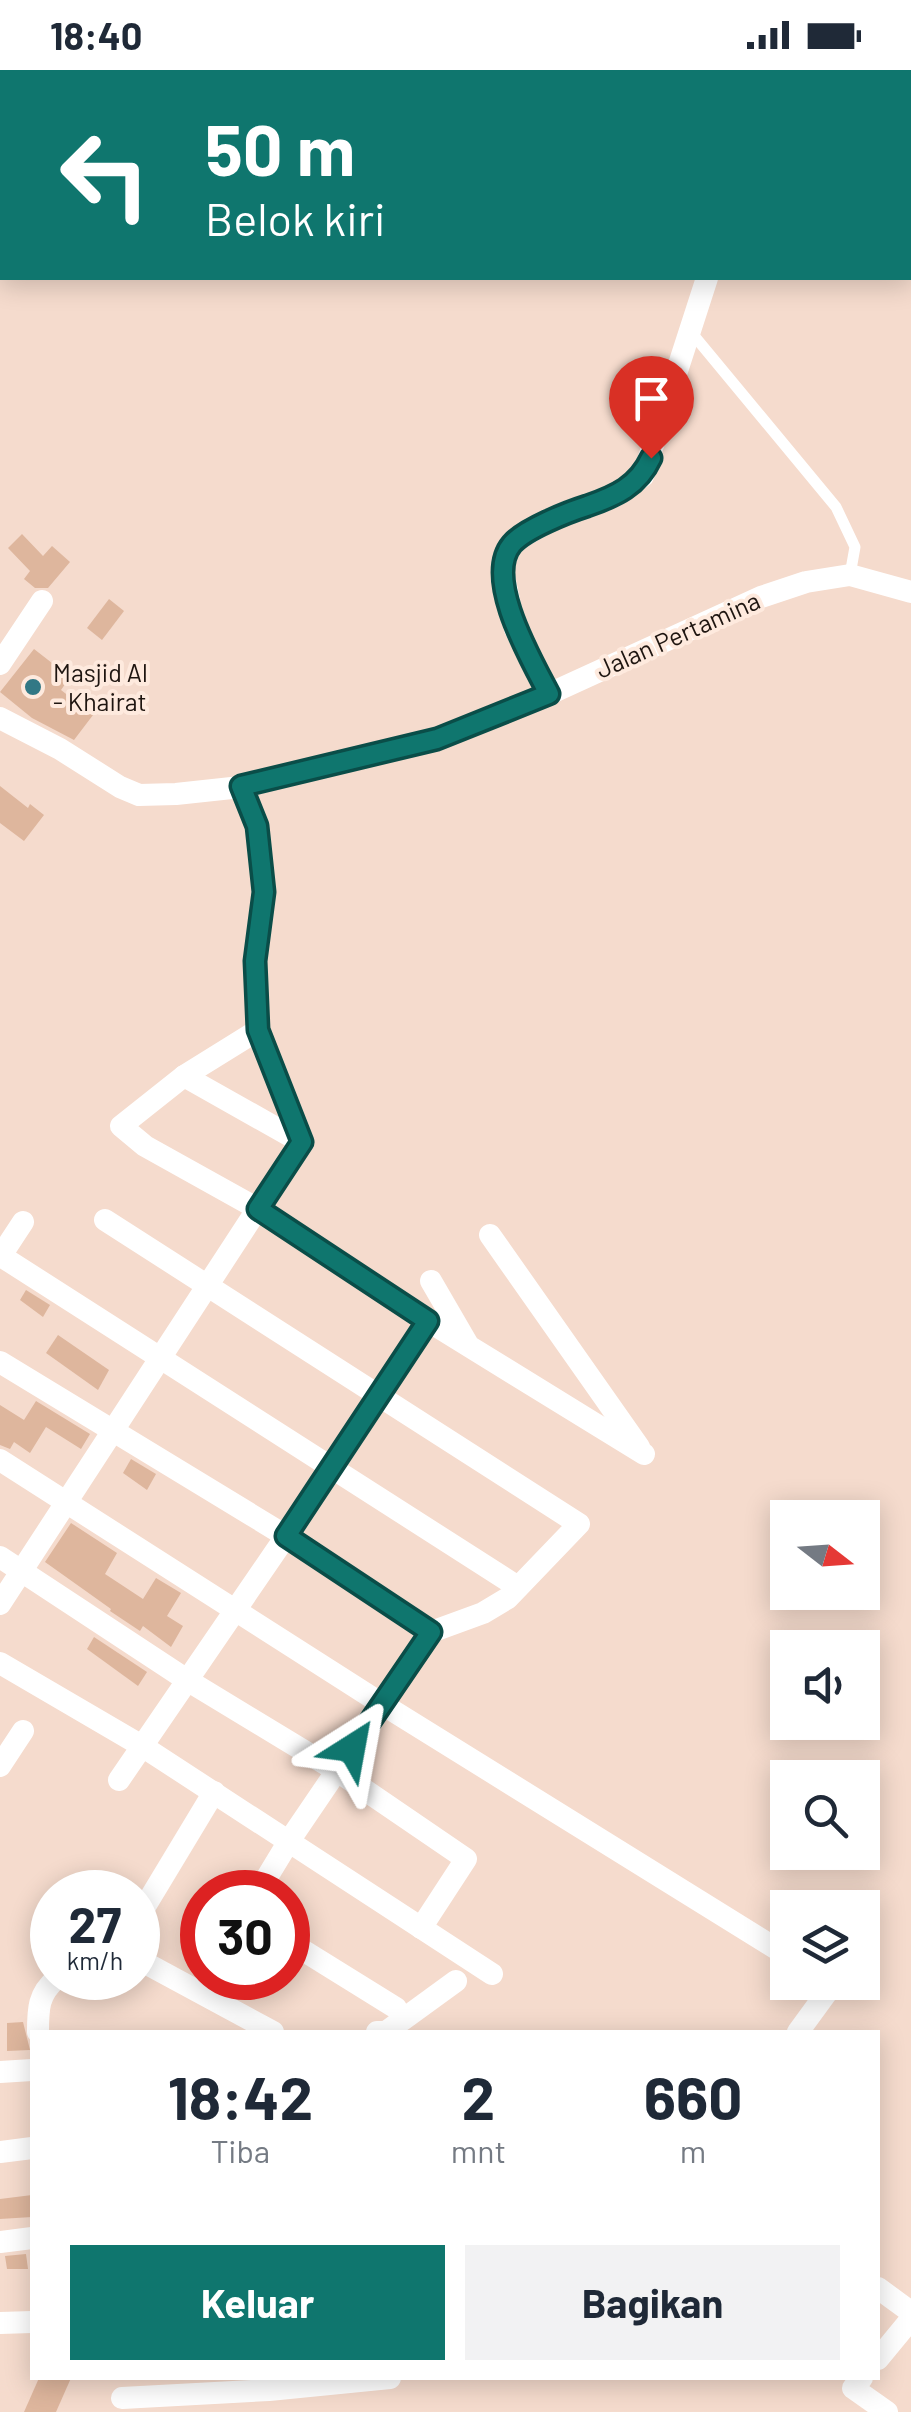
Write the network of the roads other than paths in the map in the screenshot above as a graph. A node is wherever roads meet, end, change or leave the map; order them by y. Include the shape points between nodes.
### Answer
1 (705, 280) edge
2 (690, 331) junction
3 (850, 576) junction
4 (911, 592) edge
5 (42, 601) dead end
6 (0, 664) edge
7 (549, 694) junction
8 (0, 718) edge
9 (241, 786) junction
10 (258, 1030) junction
11 (184, 1076) junction
12 (302, 1142) junction
13 (258, 1209) junction
14 (105, 1220) dead end
15 (23, 1222) dead end
16 (490, 1234) dead end
17 (0, 1256) edge
18 (430, 1282) dead end
19 (207, 1286) junction
20 (428, 1321) junction
21 (468, 1346) junction
22 (161, 1357) junction
23 (0, 1362) edge
24 (381, 1394) junction
25 (113, 1430) junction
26 (0, 1460) edge
27 (332, 1469) junction
28 (66, 1505) junction
29 (286, 1536) junction
30 (0, 1557) edge
31 (22, 1570) junction
32 (518, 1586) junction
33 (0, 1604) edge
34 (235, 1610) junction
35 (431, 1632) junction
36 (0, 1663) edge
37 (187, 1680) junction
38 (382, 1704) junction
39 (23, 1732) dead end
40 (142, 1746) junction
41 (0, 1766) edge
42 (337, 1771) junction
43 (120, 1780) dead end
44 (214, 1792) junction
45 (289, 1841) junction
46 (271, 1870) edge
47 (160, 1882) edge
48 (421, 1928) junction
49 (770, 1945) edge
50 (310, 1954) edge
51 (492, 1974) dead end
52 (456, 1981) dead end
53 (41, 2000) edge
54 (225, 2000) edge
55 (821, 2000) edge
56 (396, 2008) dead end
57 (38, 2030) edge
58 (270, 2030) edge
59 (389, 2030) edge
60 (799, 2030) edge
61 (30, 2070) edge
62 (0, 2072) edge
63 (30, 2148) edge
64 (0, 2152) edge
65 (30, 2238) edge
66 (0, 2242) edge
67 (880, 2290) edge
68 (911, 2316) edge
69 (30, 2322) edge
70 (0, 2323) edge
71 (880, 2356) edge
72 (374, 2380) edge
73 (860, 2380) edge
74 (269, 2393) edge
75 (159, 2412) edge
76 (887, 2412) edge

1 - 2 street
2 - 3 lane via 836,507 855,547
2 - 7 street via 643,476 615,496 566,512 513,542 506,556 515,629
3 - 4 street, Jalan Pertamina
3 - 7 street, Jalan Pertamina via 761,597
5 - 6 street
7 - 9 street, Jalan Pertamina via 437,739
8 - 9 street, Jalan Pertamina via 139,795
9 - 10 street via 257,826 264,892 255,961
10 - 11 street
10 - 12 street
11 - 12 street
11 - 13 street via 121,1126
12 - 13 street
13 - 19 street
13 - 20 street
14 - 19 street
15 - 17 street
16 - 21 street via 644,1454
17 - 22 street
18 - 21 street
19 - 22 street
19 - 24 street
20 - 21 street
20 - 24 street
22 - 25 street
22 - 27 street
23 - 25 street
24 - 27 street
24 - 32 street via 578,1524
25 - 28 street
25 - 29 street
26 - 28 street
27 - 29 street
27 - 32 street
28 - 31 street
28 - 34 street
29 - 34 street
29 - 35 street
30 - 31 street
31 - 33 street
31 - 37 street
32 - 35 street via 483,1613
34 - 37 street
34 - 38 street
35 - 38 street
36 - 40 street
37 - 40 street
37 - 42 street
38 - 42 street
38 - 49 street
39 - 41 street
40 - 43 street
40 - 44 street
42 - 45 street
42 - 48 street via 466,1859
44 - 45 street
44 - 47 street
45 - 46 street
45 - 48 street
48 - 51 street
50 - 56 street
52 - 59 street
53 - 57 street
54 - 58 street
55 - 60 street
61 - 62 street
63 - 64 street
65 - 66 street
67 - 68 street
68 - 71 street
69 - 70 street
72 - 74 street
73 - 76 street via 852,2388
74 - 75 street via 122,2398

